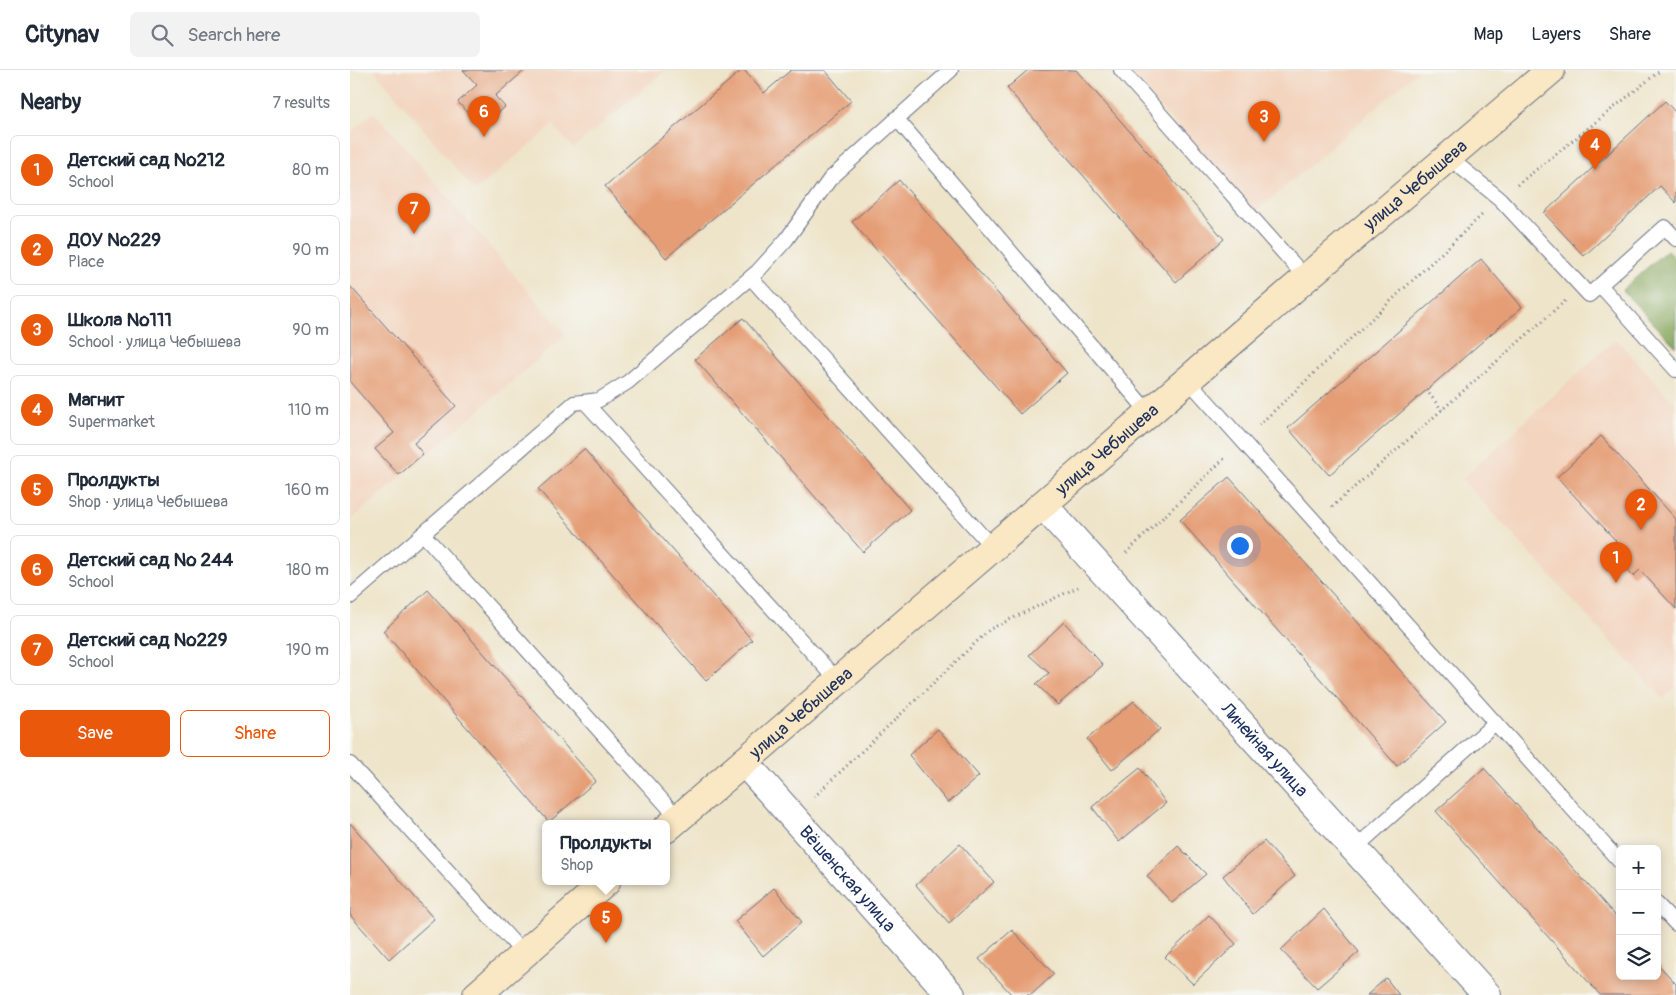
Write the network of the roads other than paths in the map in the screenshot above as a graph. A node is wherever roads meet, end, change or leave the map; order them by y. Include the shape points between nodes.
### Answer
1 (951, 70) edge
2 (1121, 70) edge
3 (1550, 70) edge
4 (896, 118) junction
5 (1448, 157) junction
6 (1676, 239) edge
7 (751, 278) junction
8 (1306, 278) junction
9 (1600, 285) junction
10 (1676, 370) edge
11 (1188, 380) junction
12 (585, 402) junction
13 (1149, 413) junction
14 (1043, 505) junction
15 (423, 534) junction
16 (993, 548) junction
17 (350, 597) edge
18 (838, 681) junction
19 (1495, 723) junction
20 (744, 762) junction
21 (350, 764) edge
22 (669, 820) edge
23 (672, 824) edge
24 (1354, 849) junction
25 (1616, 858) edge
26 (603, 885) edge
27 (1661, 908) edge
28 (1676, 924) edge
29 (524, 954) junction
30 (477, 995) edge
31 (951, 995) edge
32 (1487, 995) edge

1 - 4 lane
2 - 8 lane
3 - 5 street, улица Чебышева
4 - 7 lane via 830,178 786,240
4 - 13 lane
5 - 8 street, улица Чебышева
5 - 9 lane via 1500,199 1589,295
6 - 9 lane via 1665,227
7 - 12 lane via 628,382 599,400
7 - 16 lane
8 - 11 street, улица Чебышева
9 - 10 lane
11 - 13 street, улица Чебышева
11 - 19 lane
12 - 15 lane via 574,403
12 - 18 lane
13 - 14 street, улица Чебышева
14 - 16 street, улица Чебышева
14 - 24 street, Линейная улица
15 - 17 lane
15 - 22 lane
16 - 18 street, улица Чебышева
18 - 20 street, улица Чебышева
19 - 24 lane
19 - 25 lane
20 - 23 street, улица Чебышева
20 - 31 street, Вёшенская улица
21 - 29 lane
24 - 32 street, Линейная улица
26 - 29 street
27 - 28 lane
29 - 30 street

